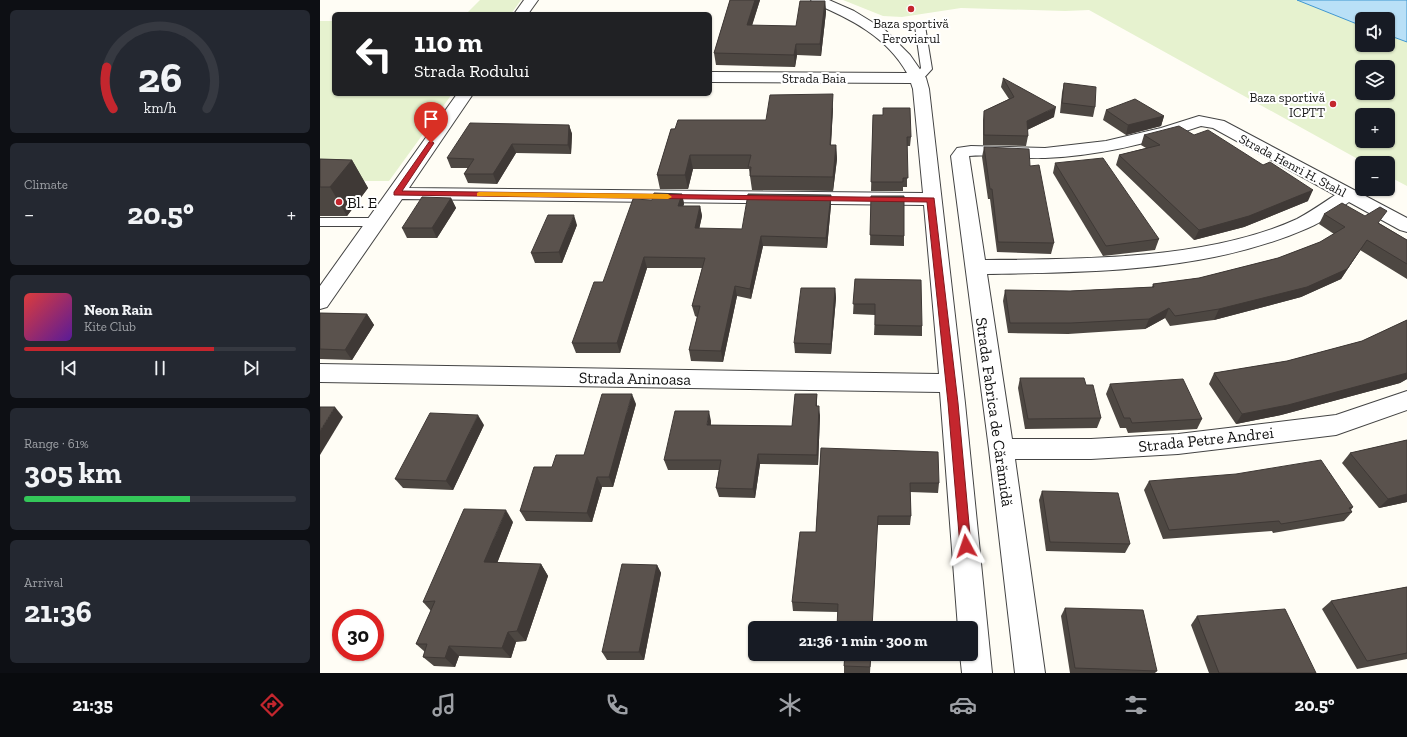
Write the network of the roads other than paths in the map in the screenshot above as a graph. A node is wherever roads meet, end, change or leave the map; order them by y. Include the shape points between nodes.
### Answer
1 (531, 0) edge
2 (818, 0) edge
3 (522, 12) edge
4 (920, 26) dead end
5 (712, 77) edge
6 (918, 78) junction
7 (465, 96) edge
8 (1199, 121) joint
9 (396, 193) junction
10 (1348, 195) junction
11 (931, 199) junction
12 (320, 222) edge
13 (376, 222) junction
14 (1407, 226) edge
15 (975, 267) junction
16 (320, 302) edge
17 (320, 373) edge
18 (950, 383) junction
19 (1407, 400) edge
20 (1001, 449) junction
21 (977, 673) edge
22 (1030, 673) edge

1 - 3 street
2 - 6 street via 861,20 881,34 903,56
4 - 6 lane via 928,69
5 - 6 street, Strada Baia
6 - 11 street
7 - 9 street
8 - 10 street, Strada Henri H. Stahl via 1218,124
8 - 15 street, Strada Fabrica de Cărămidă via 1166,132 1106,146 1045,153 963,152 960,156
9 - 11 street
9 - 13 street
10 - 14 street, Strada Henri H. Stahl
10 - 15 street via 1302,223 1260,238 1213,250 1158,260 1097,265
11 - 18 street
12 - 13 lane
13 - 16 street
15 - 20 street, Strada Fabrica de Cărămidă
17 - 18 street, Strada Aninoasa
18 - 21 street
19 - 20 street, Strada Petre Andrei via 1336,425 1178,444
20 - 22 street, Strada Fabrica de Cărămidă

